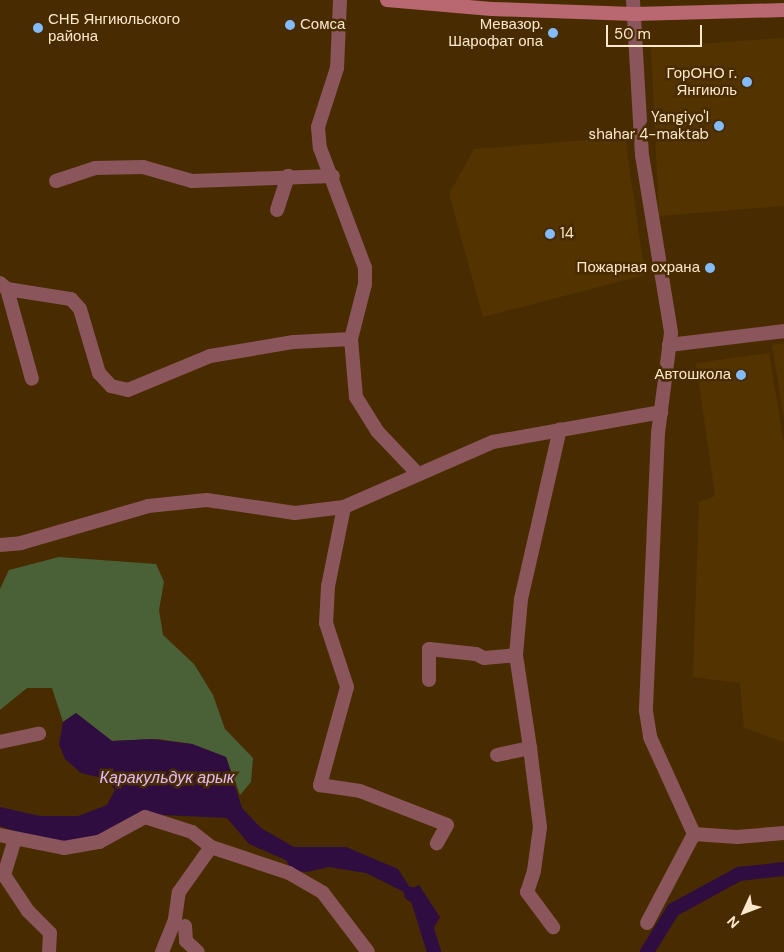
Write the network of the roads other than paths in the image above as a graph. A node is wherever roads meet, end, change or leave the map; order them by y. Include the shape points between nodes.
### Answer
1 (340, 0) edge
2 (388, 0) edge
3 (633, 0) edge
4 (784, 10) edge
5 (634, 14) junction
6 (288, 176) junction
7 (333, 176) junction
8 (56, 181) dead end
9 (277, 210) dead end
10 (4, 286) edge
11 (784, 331) edge
12 (351, 339) junction
13 (669, 345) junction
14 (32, 379) dead end
15 (661, 412) junction
16 (560, 429) junction
17 (417, 473) junction
18 (344, 507) junction
19 (0, 545) edge
20 (516, 656) junction
21 (429, 680) dead end
22 (39, 734) dead end
23 (0, 742) edge
24 (530, 748) junction
25 (497, 755) dead end
26 (784, 833) edge
27 (694, 834) junction
28 (0, 835) edge
29 (15, 840) junction
30 (437, 843) dead end
31 (211, 847) junction
32 (647, 923) dead end
33 (184, 926) dead end
34 (552, 926) dead end
35 (49, 952) edge
36 (162, 952) edge
37 (198, 952) edge
38 (368, 952) edge

1 - 7 street via 337,68 318,126 320,148
2 - 5 main road via 492,9
3 - 5 street
4 - 5 main road
5 - 13 street via 642,155 671,333
6 - 7 street
6 - 8 street via 192,181 143,167 95,168
6 - 9 street
7 - 12 street via 365,268 365,284
10 - 12 street via 71,299 80,309 99,373 111,386 128,390 210,356 294,342
10 - 14 street
11 - 13 street
12 - 17 street via 356,397 363,411
13 - 15 street
15 - 16 street
15 - 27 street via 646,711 650,737
16 - 17 street via 493,442
16 - 20 street via 521,599
17 - 18 street
18 - 19 street via 295,513 207,500 148,506 21,543
18 - 30 street via 328,586 326,623 347,687 320,785 360,791 447,825
20 - 21 street via 484,658 476,654 429,649
20 - 24 street
22 - 23 street
24 - 25 street
24 - 34 street via 540,827 534,871 527,892
26 - 27 street via 737,837
27 - 32 street
28 - 29 street
29 - 31 street via 64,848 99,842 145,817 192,832
29 - 35 street via 4,875 28,911 50,933
31 - 36 street via 179,892 175,919
31 - 38 street via 289,873 323,893
33 - 37 street via 186,941

